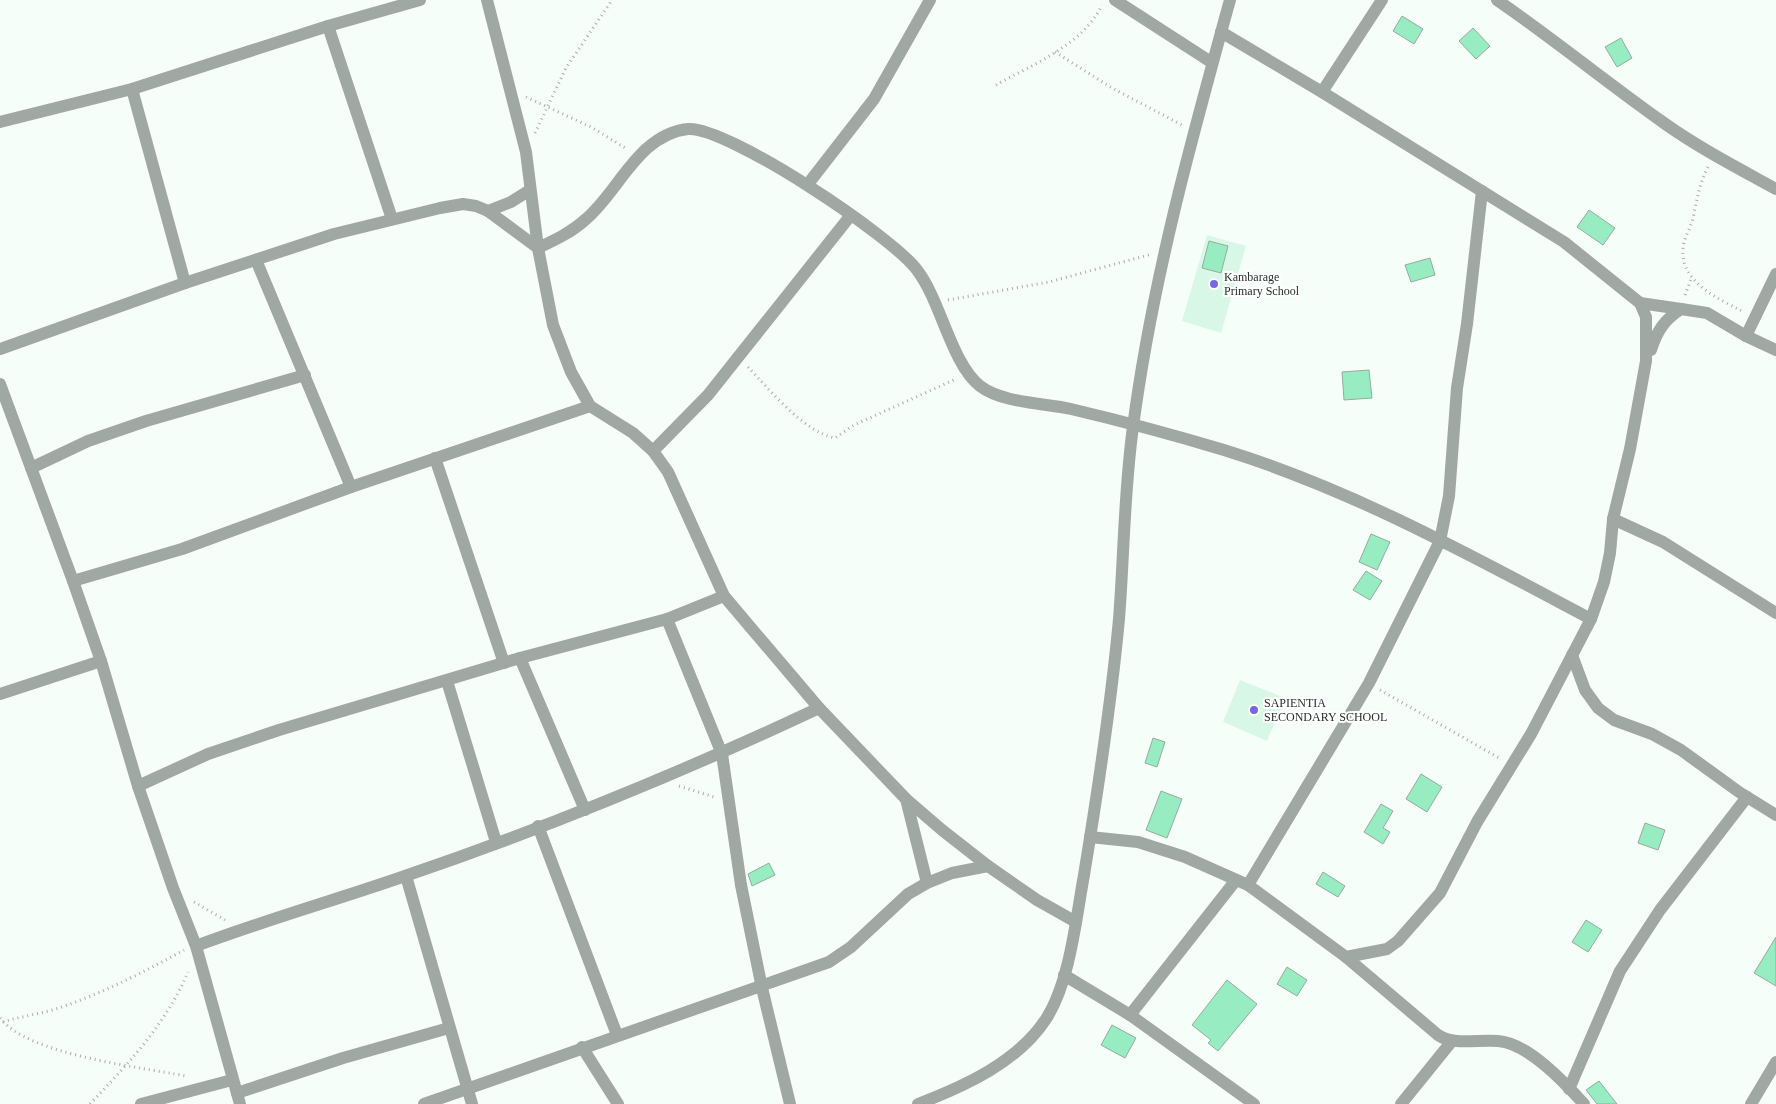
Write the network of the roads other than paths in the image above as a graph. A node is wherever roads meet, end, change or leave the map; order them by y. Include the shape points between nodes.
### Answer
1 (420, 0) edge
2 (487, 0) edge
3 (930, 0) edge
4 (1114, 0) edge
5 (1230, 0) edge
6 (1382, 0) edge
7 (1497, 0) edge
8 (328, 26) junction
9 (1221, 32) junction
10 (1211, 62) junction
11 (132, 89) junction
12 (1322, 92) junction
13 (0, 122) edge
14 (808, 184) junction
15 (1776, 188) edge
16 (530, 190) junction
17 (1482, 191) junction
18 (488, 211) junction
19 (851, 215) junction
20 (392, 219) junction
21 (538, 248) junction
22 (256, 260) junction
23 (1776, 274) edge
24 (185, 283) junction
25 (1640, 303) junction
26 (1681, 309) junction
27 (1746, 336) junction
28 (0, 348) edge
29 (1776, 350) edge
30 (1646, 361) junction
31 (304, 375) junction
32 (0, 384) edge
33 (590, 406) junction
34 (1133, 426) junction
35 (653, 451) junction
36 (435, 458) junction
37 (31, 468) junction
38 (351, 486) junction
39 (1613, 518) junction
40 (1440, 541) junction
41 (73, 581) junction
42 (724, 596) junction
43 (1776, 614) edge
44 (667, 619) junction
45 (1591, 619) junction
46 (1572, 655) junction
47 (520, 658) junction
48 (101, 661) junction
49 (504, 663) junction
50 (447, 681) junction
51 (0, 694) edge
52 (819, 708) junction
53 (722, 754) junction
54 (138, 786) junction
55 (1747, 797) junction
56 (906, 799) junction
57 (585, 810) junction
58 (1776, 815) edge
59 (538, 826) junction
60 (1090, 837) junction
61 (496, 842) junction
62 (988, 866) junction
63 (406, 876) junction
64 (1236, 880) junction
65 (927, 883) junction
66 (1248, 885) junction
67 (1076, 922) junction
68 (196, 944) junction
69 (1346, 957) junction
70 (1064, 975) junction
71 (762, 988) junction
72 (1130, 1015) junction
73 (449, 1028) junction
74 (617, 1035) junction
75 (1452, 1041) junction
76 (582, 1047) junction
77 (1776, 1062) edge
78 (232, 1080) junction
79 (467, 1090) junction
80 (1569, 1090) junction
81 (239, 1099) edge
82 (141, 1104) edge
83 (424, 1104) edge
84 (472, 1104) edge
85 (618, 1104) edge
86 (790, 1104) edge
87 (918, 1104) edge
88 (1254, 1104) edge
89 (1400, 1104) edge
90 (1584, 1104) edge
91 (1751, 1104) edge

1 - 8 street
2 - 16 street via 526,152
3 - 14 street via 874,99
4 - 10 street
5 - 9 street
6 - 12 street
7 - 15 street via 1665,124
8 - 11 street
8 - 20 street
9 - 10 street
9 - 12 street
10 - 34 street via 1164,251
11 - 13 street
11 - 24 street
12 - 17 street
14 - 19 street
14 - 21 street via 719,137 689,129 659,138 638,156 586,219 564,236
16 - 18 street
16 - 21 street
17 - 25 street via 1564,242
17 - 40 street via 1457,388 1449,496
18 - 20 street via 463,204
18 - 21 street
19 - 34 street via 916,268 929,287 968,372 980,386 999,396 1071,409
19 - 35 street via 708,395
20 - 22 street
21 - 33 street via 553,325 571,372
22 - 24 street
22 - 31 street
23 - 27 street
24 - 28 street
25 - 26 street
25 - 30 street via 1646,317
26 - 27 street via 1707,313
26 - 30 street via 1667,318 1657,331
27 - 29 street
30 - 39 street
31 - 37 street via 146,421 88,441
31 - 38 street
32 - 37 street
33 - 35 street
33 - 36 street
34 - 40 street via 1225,450 1326,487 1380,509
34 - 60 street via 1119,616
35 - 42 street via 668,472
36 - 38 street
36 - 49 street
37 - 41 street
38 - 41 street via 182,549
39 - 43 street via 1663,542
39 - 45 street via 1604,582
40 - 45 street
40 - 66 street via 1369,683
41 - 48 street
42 - 44 street
42 - 52 street
44 - 47 street
44 - 53 street
45 - 46 street
46 - 55 street via 1585,690 1598,708 1614,720 1652,734 1681,750
46 - 69 street via 1440,893 1411,929 1387,949
47 - 49 street
47 - 57 street
48 - 51 street
48 - 54 street
49 - 50 street
50 - 54 street via 208,754
50 - 61 street
52 - 53 street
52 - 56 street
53 - 57 street
53 - 71 street via 741,886
54 - 68 street via 172,888
55 - 58 street
55 - 80 street via 1660,910 1620,971
56 - 62 street
56 - 65 street
57 - 59 street
59 - 61 street
59 - 74 street
60 - 64 street via 1138,842 1185,857
60 - 67 street
61 - 63 street
62 - 65 street via 952,873
62 - 67 street
63 - 68 street
63 - 73 street
64 - 66 street
64 - 72 street
65 - 71 street via 908,894 851,947 829,962
66 - 69 street
67 - 70 street
68 - 78 street
69 - 75 street via 1438,1035
70 - 72 street
70 - 87 street via 1047,1018 1022,1049 990,1070
71 - 74 street
71 - 86 street
72 - 88 street
73 - 79 street
73 - 81 street via 343,1058
74 - 76 street
75 - 80 street via 1513,1044 1539,1060
75 - 89 street
76 - 79 street
76 - 85 street
77 - 91 street
78 - 81 street
78 - 82 street
79 - 83 street
79 - 84 street
80 - 90 street

